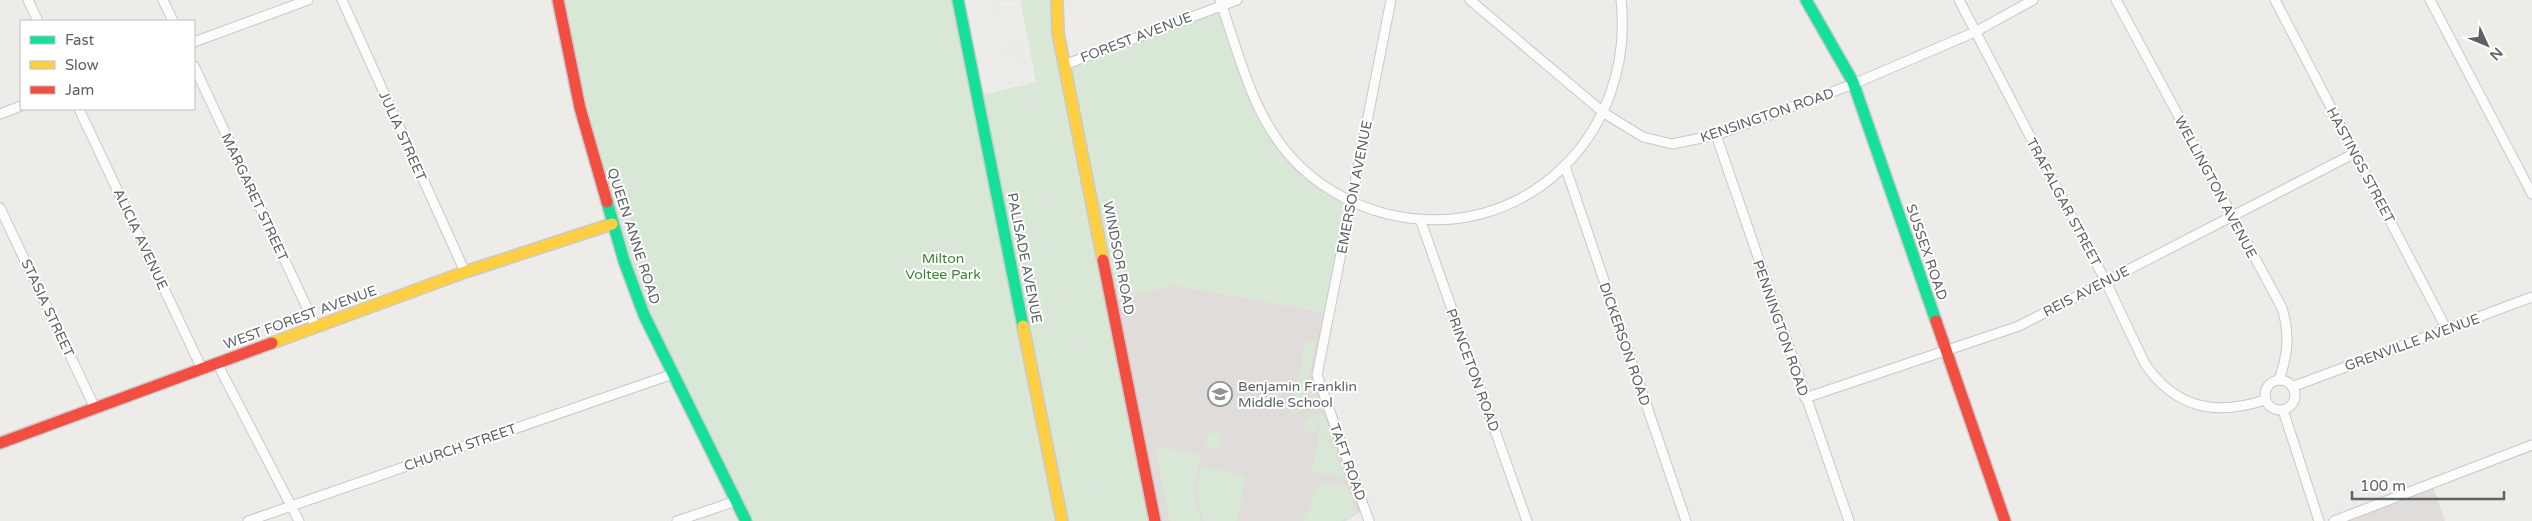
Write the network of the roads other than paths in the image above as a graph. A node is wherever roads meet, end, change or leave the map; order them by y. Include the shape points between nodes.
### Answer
1 (28, 0) edge
2 (163, 0) edge
3 (308, 0) edge
4 (342, 0) edge
5 (558, 0) edge
6 (958, 0) edge
7 (1057, 0) edge
8 (1237, 0) edge
9 (1391, 0) edge
10 (1470, 0) edge
11 (1622, 0) edge
12 (1806, 0) edge
13 (1959, 0) edge
14 (2032, 0) edge
15 (2116, 0) edge
16 (2274, 0) edge
17 (2430, 0) edge
18 (1221, 3) edge
19 (38, 20) edge
20 (173, 20) edge
21 (1975, 32) junction
22 (195, 42) edge
23 (1064, 65) junction
24 (195, 68) edge
25 (1854, 84) junction
26 (20, 106) edge
27 (79, 110) edge
28 (1604, 113) junction
29 (0, 114) edge
30 (1716, 135) junction
31 (2355, 153) junction
32 (1565, 166) junction
33 (2532, 194) edge
34 (1351, 202) junction
35 (0, 208) edge
36 (2232, 216) junction
37 (1420, 219) junction
38 (612, 224) junction
39 (464, 272) junction
40 (2106, 282) junction
41 (2532, 297) edge
42 (316, 327) junction
43 (2448, 330) junction
44 (1945, 351) junction
45 (218, 363) junction
46 (202, 369) junction
47 (673, 374) junction
48 (1317, 375) joint
49 (2279, 380) junction
50 (2292, 387) junction
51 (1804, 398) junction
52 (2265, 400) junction
53 (96, 408) junction
54 (2283, 410) junction
55 (0, 443) edge
56 (2532, 445) edge
57 (736, 501) junction
58 (290, 505) junction
59 (248, 521) edge
60 (299, 521) edge
61 (677, 521) edge
62 (746, 521) edge
63 (1062, 521) edge
64 (1155, 521) edge
65 (1369, 521) edge
66 (1527, 521) edge
67 (1686, 521) edge
68 (1848, 521) edge
69 (2005, 521) edge
70 (2319, 521) edge
71 (2334, 521) edge

1 - 19 street
2 - 20 street
3 - 22 street
4 - 39 street, JULIA STREET
5 - 38 street, QUEEN ANNE ROAD via 575,90
6 - 63 street, PALISADE AVENUE
7 - 23 street, WINDSOR ROAD via 1058,33
8 - 18 street, FOREST AVENUE
9 - 34 street, EMERSON AVENUE
10 - 28 street, KENSINGTON ROAD
11 - 28 street via 1624,24 1620,63
12 - 25 street, SUSSEX ROAD
13 - 21 street, TRAFALGAR STREET
14 - 21 street, KENSINGTON ROAD
15 - 36 street, WELLINGTON AVENUE
16 - 31 street, HASTINGS STREET
17 - 33 street
18 - 23 street, FOREST AVENUE
18 - 34 street via 1257,105 1268,126 1292,158 1309,174
21 - 25 street, KENSINGTON ROAD
21 - 40 street, TRAFALGAR STREET
23 - 64 street, WINDSOR ROAD
24 - 42 street, MARGARET STREET
25 - 30 street, KENSINGTON ROAD
25 - 44 street, SUSSEX ROAD
26 - 29 street
27 - 46 street, ALICIA AVENUE
28 - 30 street, KENSINGTON ROAD via 1643,137 1672,144
28 - 32 street via 1580,151
30 - 51 street, PENNINGTON ROAD
31 - 36 street, REIS AVENUE
31 - 43 street, HASTINGS STREET
32 - 37 street via 1505,206 1461,218
32 - 67 street, DICKERSON ROAD
34 - 37 street via 1375,211
34 - 48 street, EMERSON AVENUE
35 - 53 street, STASIA STREET
36 - 40 street, REIS AVENUE
36 - 49 street, WELLINGTON AVENUE via 2282,308 2287,351
37 - 66 street, PRINCETON ROAD
38 - 39 street, WEST FOREST AVENUE
38 - 47 street, QUEEN ANNE ROAD via 644,315
39 - 42 street, WEST FOREST AVENUE
40 - 44 street, REIS AVENUE via 2019,326
40 - 52 street, TRAFALGAR STREET via 2145,364 2164,387 2205,407 2234,408
41 - 43 street, GRENVILLE AVENUE
42 - 45 street, WEST FOREST AVENUE
43 - 50 street, GRENVILLE AVENUE
44 - 51 street, REIS AVENUE
44 - 69 street, SUSSEX ROAD
45 - 46 street, WEST FOREST AVENUE
45 - 58 street
46 - 53 street, WEST FOREST AVENUE
47 - 57 street, QUEEN ANNE ROAD
47 - 58 street, CHURCH STREET
48 - 65 street, TAFT ROAD
49 - 50 street
49 - 52 street via 2266,388
50 - 54 street via 2294,400
51 - 68 street, PENNINGTON ROAD
52 - 54 street via 2274,409
53 - 55 street, WEST FOREST AVENUE
54 - 70 street
56 - 71 street
57 - 61 street
57 - 62 street, QUEEN ANNE ROAD
58 - 59 street, CHURCH STREET
58 - 60 street

